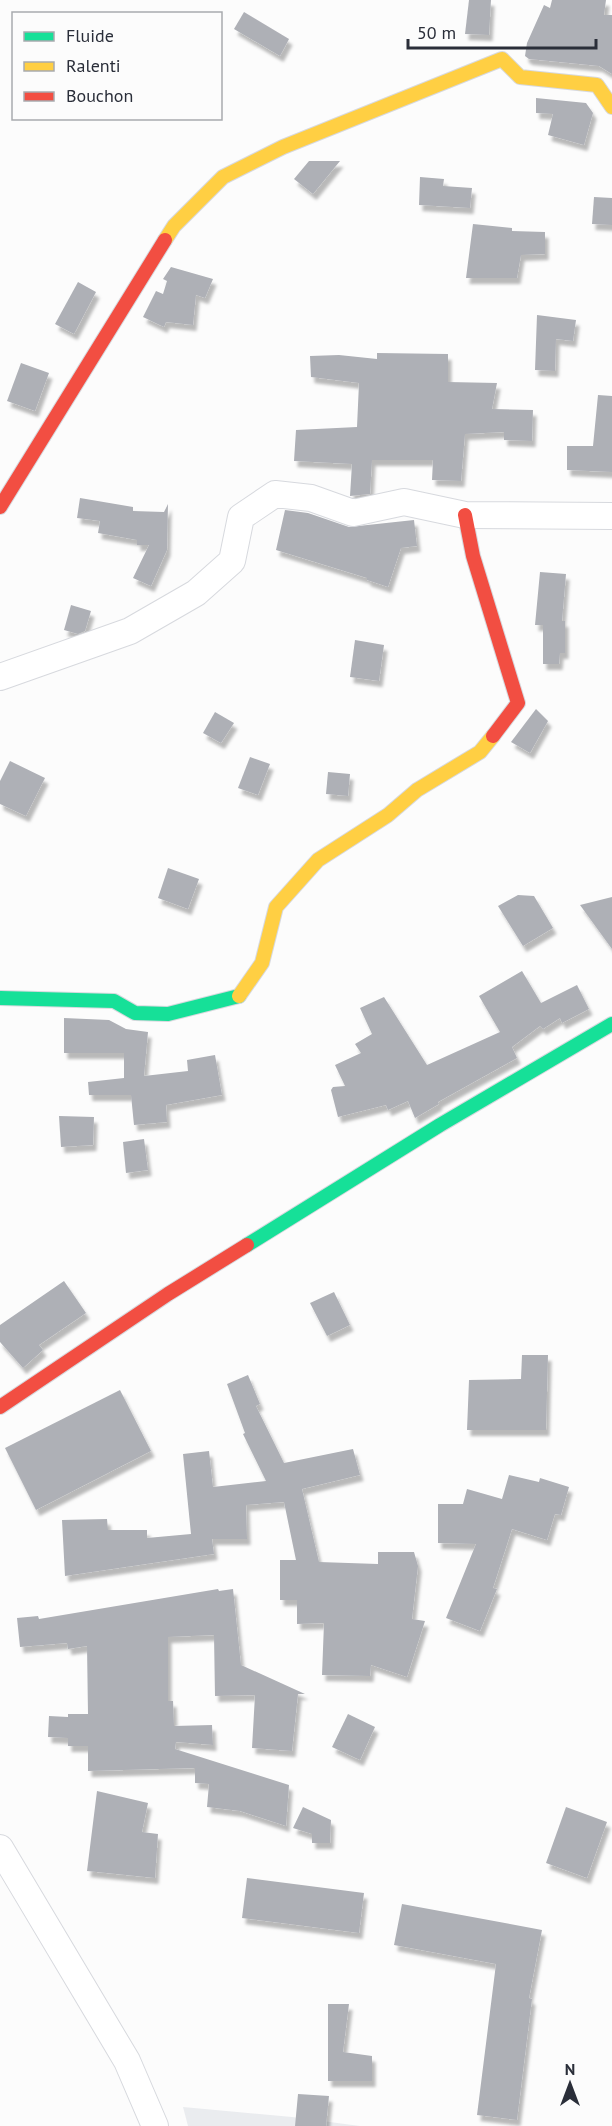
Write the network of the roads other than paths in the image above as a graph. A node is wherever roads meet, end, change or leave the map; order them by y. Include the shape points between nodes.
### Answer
1 (612, 107) edge
2 (0, 507) edge
3 (465, 515) junction
4 (612, 516) edge
5 (0, 677) edge
6 (0, 998) edge
7 (612, 1024) edge
8 (0, 1407) edge
9 (0, 1848) edge
10 (155, 2126) edge

1 - 2 street via 597,85 520,77 502,59 284,147 223,177 174,226
3 - 4 street
3 - 5 street via 404,502 353,513 311,498 275,494 241,517 232,561 196,593 130,631
3 - 6 street via 473,556 518,703 480,752 417,790 388,815 318,860 276,907 262,963 239,996 168,1014 135,1012 114,1001
7 - 8 street via 440,1125 178,1288
9 - 10 street via 127,2061

